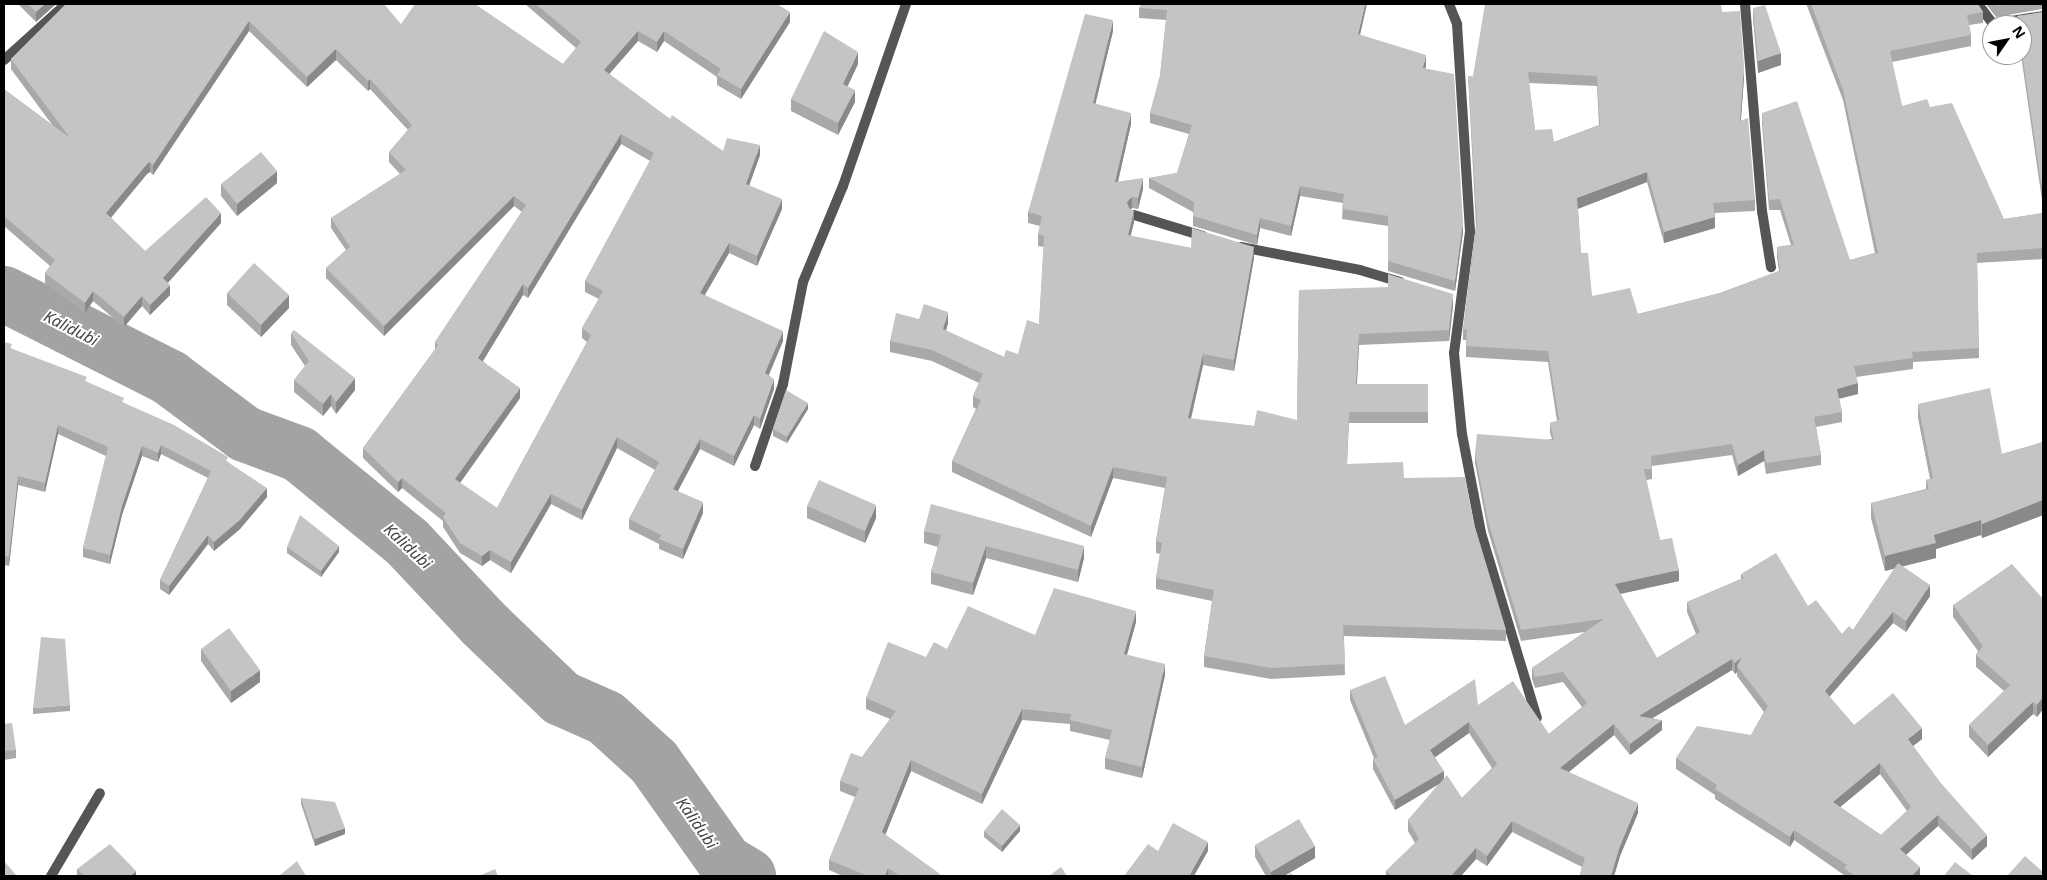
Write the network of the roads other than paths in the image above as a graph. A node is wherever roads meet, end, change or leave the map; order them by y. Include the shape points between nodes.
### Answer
1 (66, 4) edge
2 (906, 4) edge
3 (1449, 4) edge
4 (1745, 4) edge
5 (1978, 4) edge
6 (2043, 16) edge
7 (4, 60) edge
8 (1134, 215) edge
9 (1210, 238) edge
10 (1229, 244) edge
11 (1771, 267) dead end
12 (1414, 286) edge
13 (755, 466) dead end
14 (1538, 718) edge
15 (100, 793) dead end
16 (51, 876) edge

1 - 7 street
2 - 13 street via 843,186 803,282 783,384
3 - 14 street via 1457,24 1470,232 1455,298 1454,352 1462,434 1481,534
4 - 11 street via 1762,211
5 - 6 street via 1993,24
8 - 9 street
10 - 12 street via 1360,270
15 - 16 street

